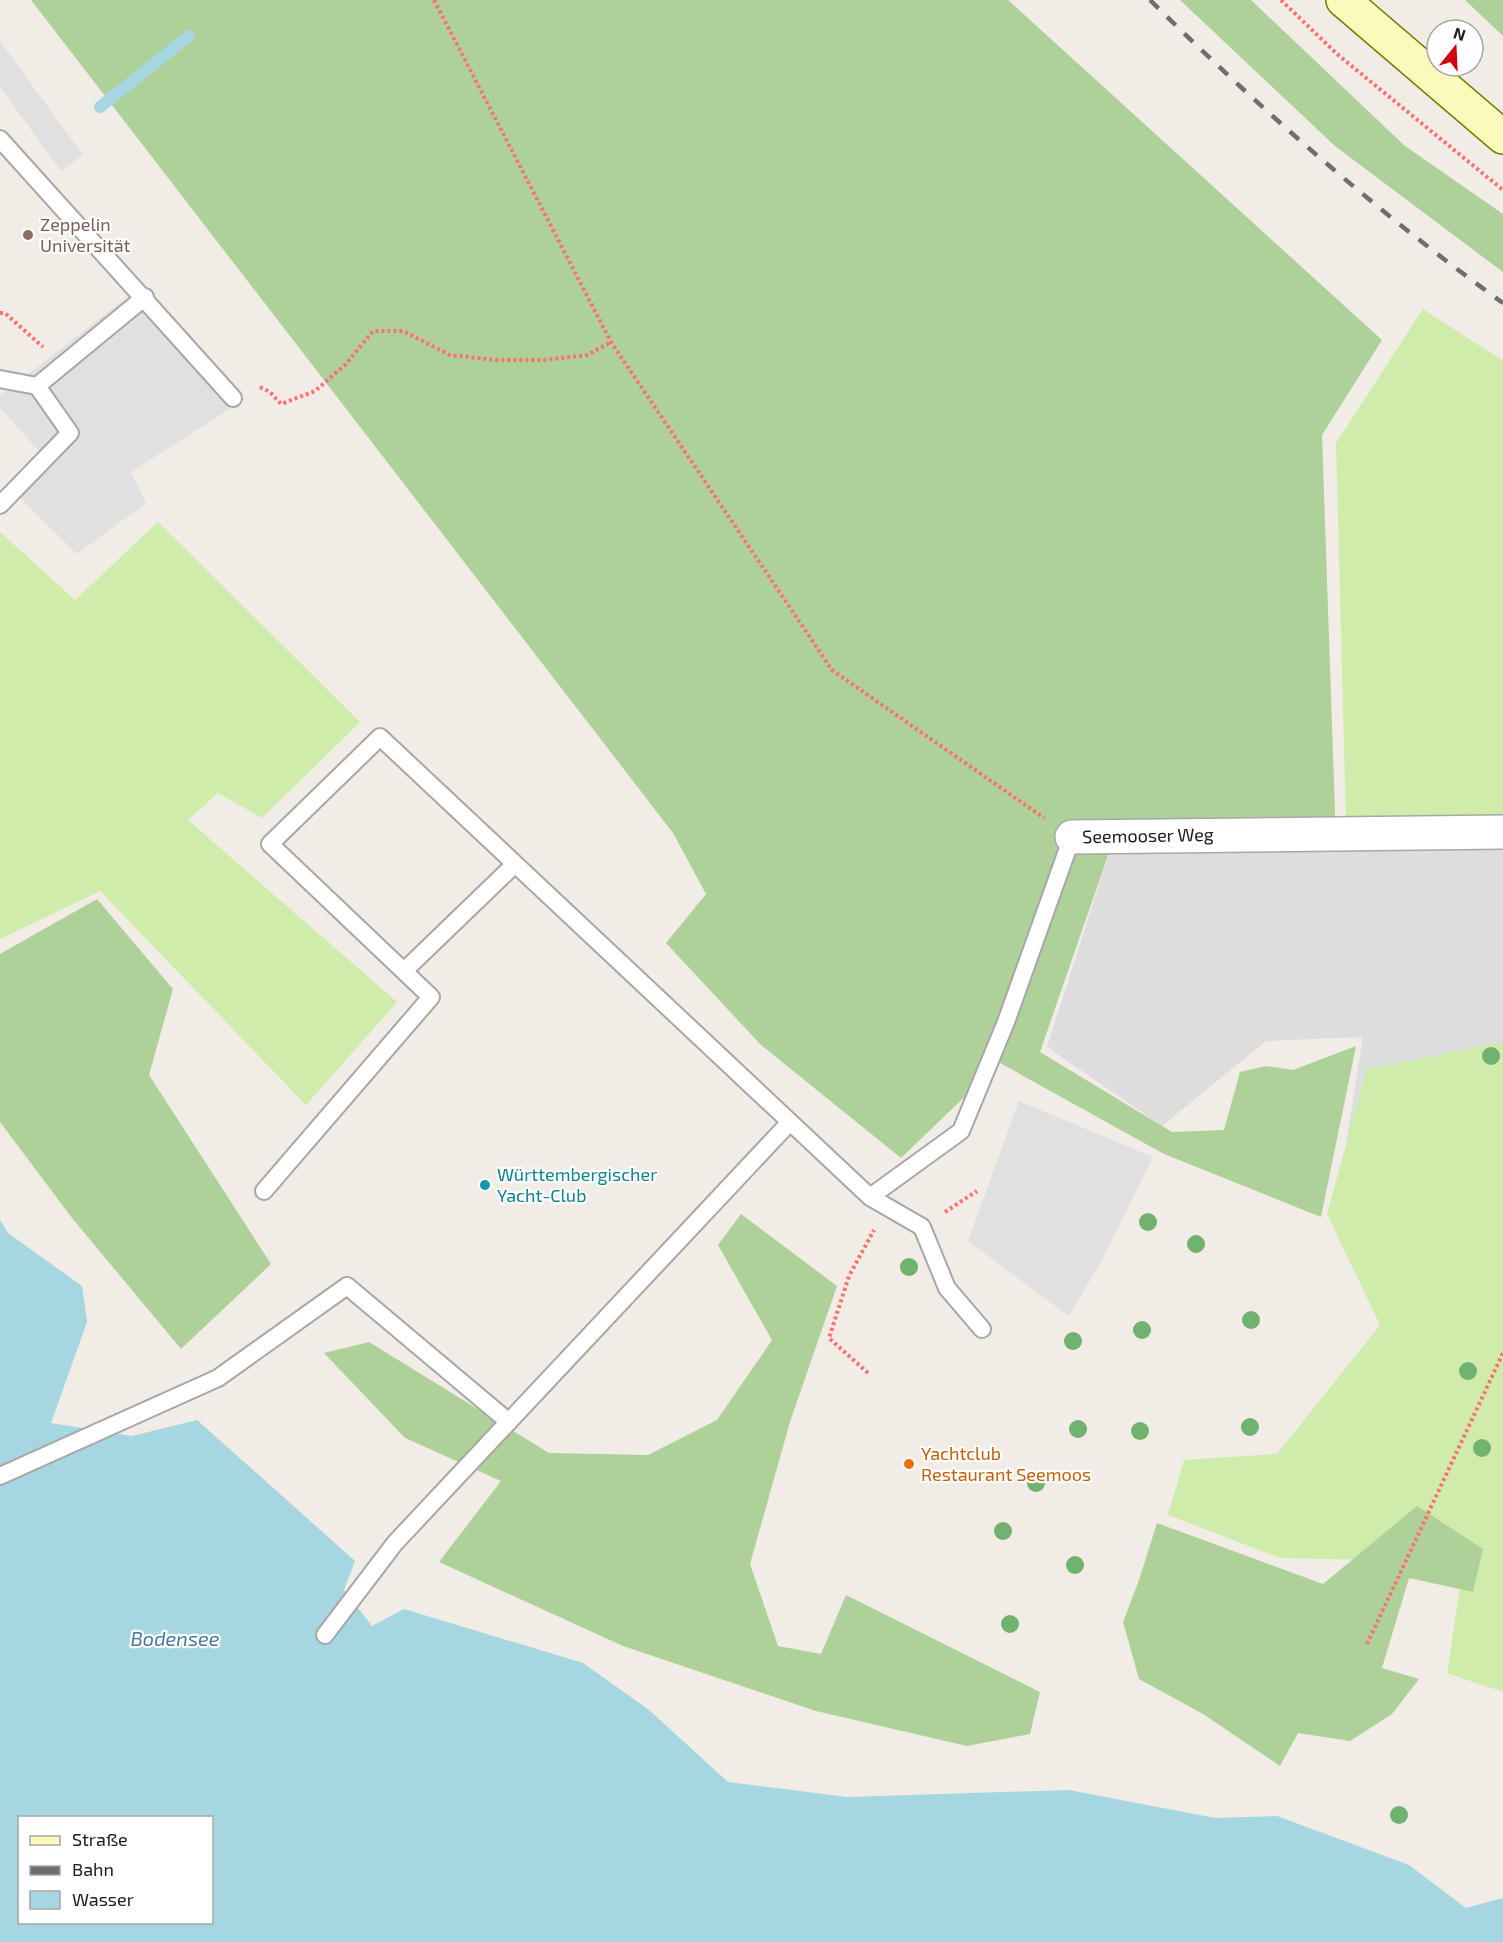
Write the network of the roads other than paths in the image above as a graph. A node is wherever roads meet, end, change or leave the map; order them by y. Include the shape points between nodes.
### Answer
1 (1343, 0) edge
2 (1503, 137) edge
3 (0, 139) edge
4 (145, 297) junction
5 (0, 379) edge
6 (38, 386) junction
7 (233, 398) dead end
8 (0, 506) edge
9 (1503, 832) edge
10 (1072, 837) joint
11 (514, 865) junction
12 (404, 971) junction
13 (790, 1122) junction
14 (264, 1191) dead end
15 (870, 1197) junction
16 (982, 1329) dead end
17 (509, 1422) junction
18 (0, 1476) edge
19 (325, 1635) dead end

1 - 2 main road
3 - 4 lane
4 - 6 lane
4 - 7 lane
5 - 6 lane
6 - 8 lane via 70,434
9 - 10 street, Seemooser Weg
10 - 15 lane, Seemooser Weg via 1006,1022 961,1131
11 - 12 lane
11 - 12 lane via 380,737 270,844
11 - 13 lane
12 - 14 lane via 431,997
13 - 15 lane
13 - 17 lane
15 - 16 lane via 922,1227 947,1288
17 - 18 lane via 347,1286 218,1378
17 - 19 lane via 396,1543

